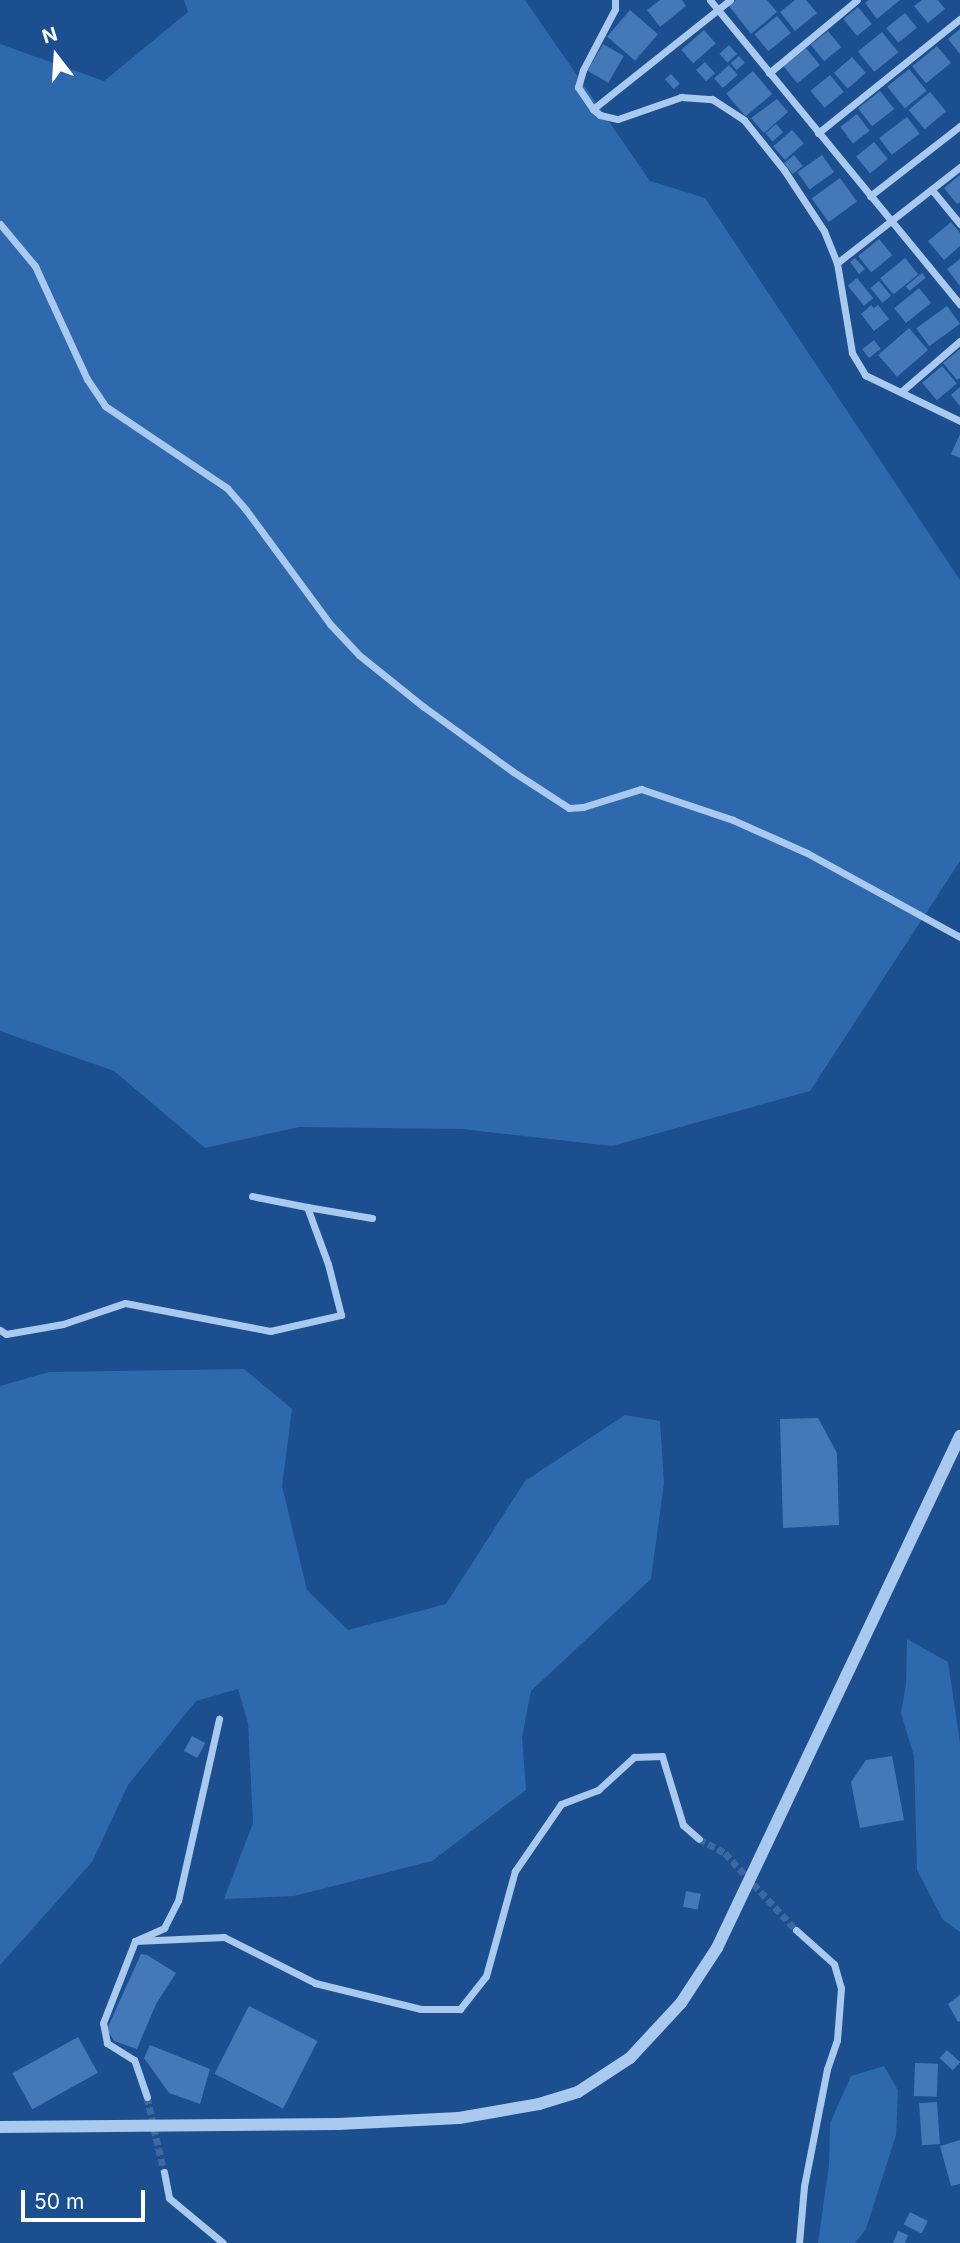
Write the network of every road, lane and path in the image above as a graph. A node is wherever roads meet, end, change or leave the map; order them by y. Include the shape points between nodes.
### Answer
1 (615, 0) edge
2 (710, 0) edge
3 (730, 0) edge
4 (858, 0) edge
5 (718, 10) junction
6 (960, 19) edge
7 (769, 73) junction
8 (593, 108) junction
9 (960, 126) edge
10 (818, 133) junction
11 (960, 167) edge
12 (932, 190) junction
13 (870, 197) junction
14 (891, 223) junction
15 (0, 224) edge
16 (960, 224) edge
17 (837, 263) junction
18 (960, 304) edge
19 (960, 341) edge
20 (902, 391) junction
21 (960, 421) edge
22 (960, 937) edge
23 (252, 1196) dead end
24 (307, 1207) junction
25 (372, 1218) dead end
26 (0, 1330) edge
27 (960, 1436) edge
28 (219, 1719) dead end
29 (699, 1839) tunnel mouth
30 (796, 1930) tunnel mouth
31 (135, 1941) junction
32 (147, 2097) tunnel mouth
33 (0, 2127) edge
34 (164, 2172) tunnel mouth
35 (223, 2243) edge
36 (799, 2243) edge

1 - 8 street via 615,9 578,87
2 - 5 street
3 - 5 street
4 - 7 street
5 - 7 street
5 - 8 street
6 - 10 street
7 - 10 street
8 - 17 street via 600,115 618,119 681,97 712,99 744,120 784,170 824,231
9 - 13 street
10 - 13 street
11 - 12 street
12 - 14 street
12 - 16 street
13 - 14 street
14 - 17 street
14 - 18 street
15 - 22 street via 35,266 87,379 105,406 227,488 330,624 359,655 424,707 569,808 641,789 733,820 807,853
17 - 20 street via 852,353 865,375
19 - 20 street
20 - 21 street
23 - 24 street
24 - 25 street
24 - 26 street via 341,1315 271,1332 125,1303 63,1324 6,1334
27 - 33 street via 717,1948 681,2003 630,2058 578,2092 459,2118 338,2124
28 - 31 street via 178,1901 164,1928
29 - 31 street via 683,1825 662,1756 635,1757 598,1790 561,1804 515,1871 486,1976 460,2009 421,2009 315,1983 224,1937
30 - 36 street via 834,1964 841,1988 836,2040 804,2186
31 - 32 street via 103,2023 107,2043 134,2060
34 - 35 street via 169,2198

